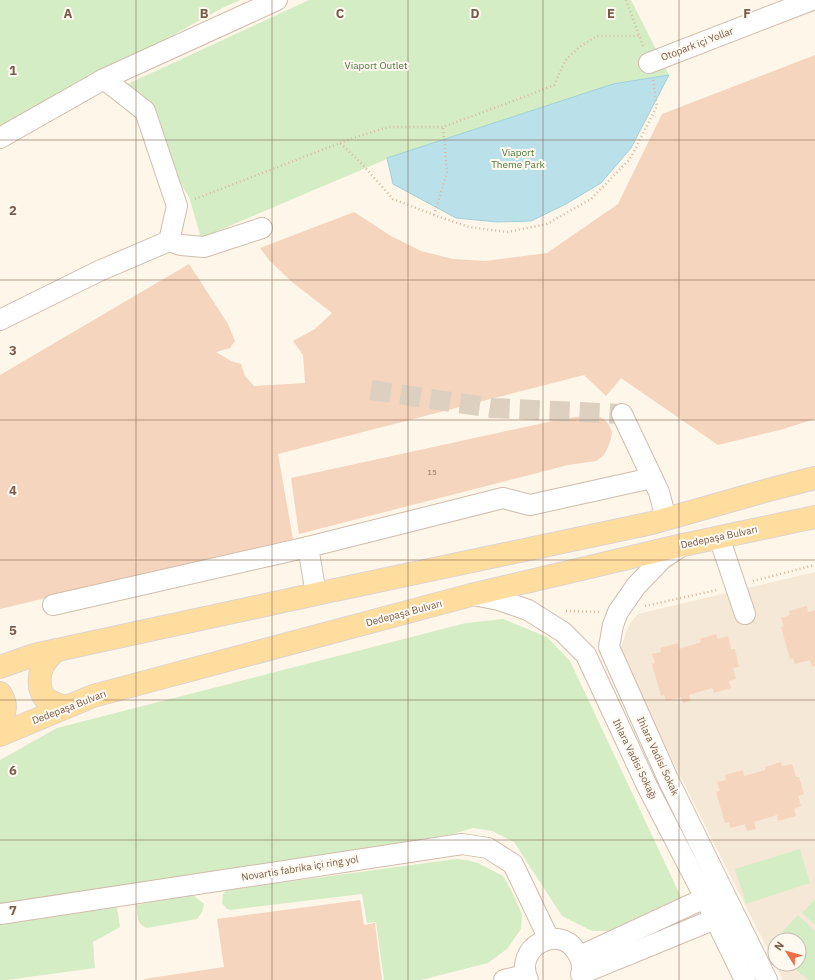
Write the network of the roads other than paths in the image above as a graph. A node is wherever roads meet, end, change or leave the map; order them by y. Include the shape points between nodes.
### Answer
1 (277, 0) edge
2 (812, 0) edge
3 (649, 63) road end
4 (104, 79) junction
5 (0, 138) edge
6 (262, 228) dead end
7 (169, 241) junction
8 (0, 320) edge
9 (622, 414) dead end
10 (652, 478) junction
11 (815, 478) edge
12 (815, 517) edge
13 (666, 519) junction
14 (719, 537) junction
15 (683, 545) junction
16 (308, 547) junction
17 (316, 594) junction
18 (471, 595) junction
19 (52, 605) dead end
20 (745, 614) dead end
21 (56, 650) junction
22 (0, 667) edge
23 (0, 693) edge
24 (66, 707) junction
25 (0, 723) edge
26 (0, 735) edge
27 (714, 894) junction
28 (734, 912) junction
29 (0, 914) edge
30 (715, 919) junction
31 (549, 939) junction
32 (580, 970) edge
33 (527, 978) edge
34 (504, 980) edge
35 (745, 980) edge
36 (767, 980) edge

1 - 4 street
2 - 3 street, Otopark içi Yollar
4 - 5 street
4 - 7 street via 145,111 177,206
6 - 7 street via 204,247
7 - 8 street via 99,271
9 - 10 street
10 - 13 street via 659,492
10 - 16 street via 530,506 503,498
11 - 13 main road
12 - 14 main road, Dedepaşa Bulvarı
13 - 17 main road
14 - 15 main road, Dedepaşa Bulvarı
14 - 20 street
15 - 18 main road, Dedepaşa Bulvarı
15 - 27 street, Ihlara Vadisi Sokak via 662,559 636,586 618,612 609,647 668,779
16 - 17 street
16 - 19 street
17 - 21 main road
18 - 24 main road, Dedepaşa Bulvarı via 93,696
18 - 27 street, Ihlara Vadisi Sokağı via 499,600 528,610 563,632 586,655 648,788
21 - 22 main road via 34,654
21 - 24 main road via 42,668 39,677 40,689 44,697 52,703
23 - 25 main road via 5,709
24 - 26 main road, Dedepaşa Bulvarı
27 - 28 street, Ihlara Vadisi Sokak
27 - 30 street, Ihlara Vadisi Sokağı
27 - 32 street
28 - 30 street
28 - 36 street, Ihlara Vadisi Sokak
29 - 31 street, Novartis fabrika içi ring yol via 462,844 488,848 513,864
30 - 32 street
30 - 35 street, Ihlara Vadisi Sokağı
31 - 32 street via 559,939 575,948
31 - 33 street via 532,948 527,956
33 - 34 street

